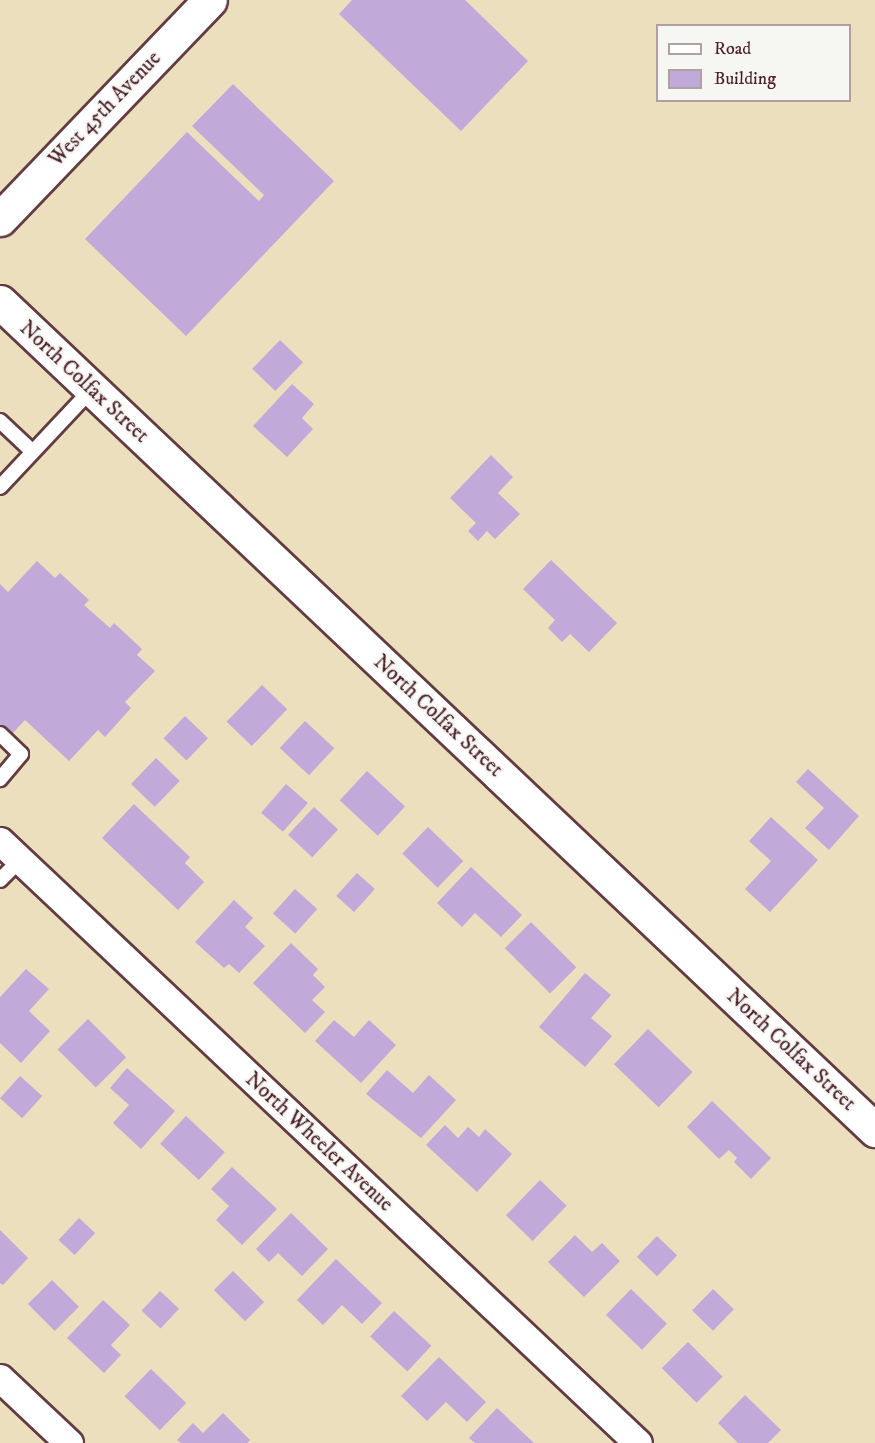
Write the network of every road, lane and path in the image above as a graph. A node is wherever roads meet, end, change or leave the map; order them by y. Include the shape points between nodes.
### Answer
1 (210, 0) edge
2 (0, 219) edge
3 (0, 303) edge
4 (92, 389) junction
5 (0, 422) edge
6 (33, 452) junction
7 (0, 487) edge
8 (0, 734) edge
9 (0, 779) edge
10 (0, 841) edge
11 (20, 860) junction
12 (0, 880) edge
13 (875, 1130) edge
14 (0, 1378) edge
15 (69, 1443) edge
16 (638, 1443) edge

1 - 2 street, West 45th Avenue
3 - 4 street, North Colfax Street
4 - 6 lane
4 - 13 street, North Colfax Street
5 - 6 lane
6 - 7 lane
8 - 9 lane via 21,754
10 - 11 street, North Wheeler Avenue
11 - 12 lane
11 - 16 street, North Wheeler Avenue
14 - 15 street

